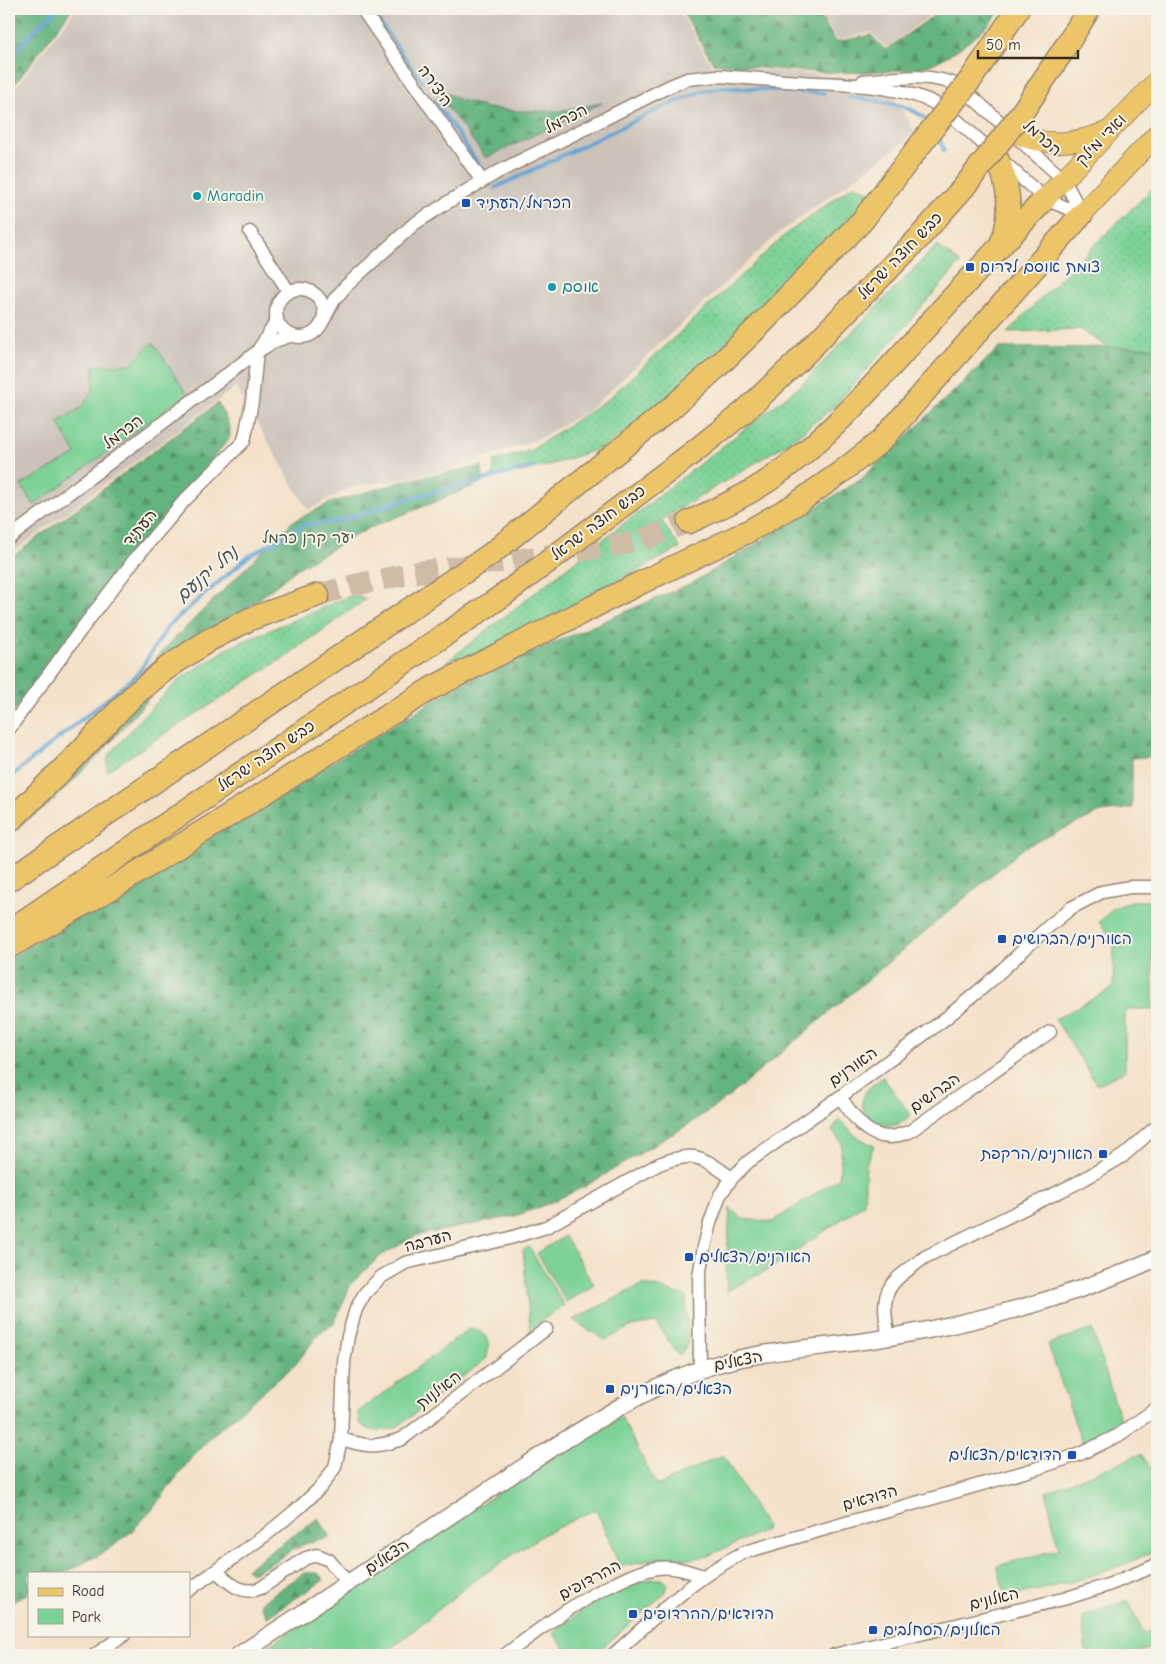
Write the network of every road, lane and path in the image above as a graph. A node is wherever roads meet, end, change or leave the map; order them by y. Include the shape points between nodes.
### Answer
1 (362, 9) edge
2 (1018, 9) edge
3 (1089, 9) edge
4 (1157, 81) edge
5 (836, 84) junction
6 (1016, 123) junction
7 (1111, 130) junction
8 (1157, 134) edge
9 (987, 161) junction
10 (1064, 180) junction
11 (482, 181) junction
12 (1045, 199) junction
13 (1082, 214) junction
14 (250, 232) dead end
15 (999, 247) junction
16 (346, 286) junction
17 (289, 292) junction
18 (313, 293) junction
19 (277, 318) junction
20 (323, 321) junction
21 (292, 336) junction
22 (257, 352) junction
23 (689, 522) tunnel mouth
24 (9, 538) edge
25 (318, 595) tunnel mouth
26 (9, 729) edge
27 (9, 822) edge
28 (9, 880) edge
29 (1157, 887) edge
30 (9, 931) edge
31 (9, 947) edge
32 (1050, 1032) dead end
33 (840, 1098) junction
34 (1157, 1126) edge
35 (732, 1178) junction
36 (1157, 1258) edge
37 (546, 1329) dead end
38 (888, 1338) junction
39 (700, 1370) junction
40 (1157, 1408) edge
41 (341, 1439) junction
42 (1157, 1565) edge
43 (216, 1571) junction
44 (703, 1576) junction
45 (348, 1583) junction
46 (190, 1589) edge
47 (123, 1636) edge
48 (95, 1655) edge
49 (239, 1655) edge
50 (505, 1655) edge
51 (613, 1655) edge
52 (834, 1655) edge

1 - 11 street, היצירה
2 - 28 highway, bridge via 971,79 862,221 750,335 670,409 491,554
3 - 6 highway, כביש חוצה ישראל
4 - 7 main road, ואדי מילק
5 - 6 street, הכרמל via 932,77 964,90
5 - 9 street, הכרמל via 898,91 933,101 951,114
5 - 11 street, הכרמל via 717,76 686,80
6 - 7 main road via 1041,142 1059,143 1095,137
6 - 9 highway, כביש חוצה ישראל, bridge
6 - 10 street, הכרמל
7 - 10 main road, ואדי מילק
8 - 13 main road
9 - 12 street, הכרמל
9 - 15 highway via 1004,176 1009,212
9 - 30 highway, כביש חוצה ישראל via 917,240 796,363 745,411 691,454 502,596
10 - 12 main road, ואדי מילק
10 - 13 street, הכרמל
11 - 16 street, הכרמל via 414,224
12 - 13 street, הכרמל
12 - 15 highway
13 - 31 highway via 881,441 796,504 432,688 127,879
14 - 17 street
15 - 23 highway via 868,392 807,452 731,503
16 - 18 street, הכרמל
16 - 20 street, הכרמל
17 - 18 street via 297,289
17 - 19 street via 279,302
18 - 20 street via 323,306
19 - 21 street via 280,326
19 - 22 street, הכרמל
20 - 21 street via 308,336
21 - 22 street, הכרמל via 275,341
22 - 24 street, הכרמל
22 - 26 street, העתיד via 244,441 184,501 142,552 80,630
25 - 27 highway via 250,619 209,640 167,668 134,694
29 - 33 street, האורנים via 1102,892 1070,908 946,1018
32 - 33 street, הברושים via 909,1132 891,1137 878,1135 862,1127
33 - 35 street, האורנים via 748,1162
34 - 38 street via 1123,1156 1079,1182 924,1257 902,1274 890,1285 885,1301
35 - 39 street, האורנים via 714,1210 699,1276
35 - 41 street, הערבה via 706,1160 680,1156 546,1227 405,1262 381,1277 356,1309 348,1336
36 - 38 street, הצאלים via 1031,1305
37 - 41 street, האילנות via 402,1439 381,1446 366,1446
38 - 39 street, הצאלים via 767,1354
39 - 45 street, הצאלים via 646,1392 606,1414
40 - 44 street, הדודאים via 1119,1435 1080,1454 745,1552
41 - 43 street, הערבה via 335,1467 321,1486 267,1534
42 - 52 street, האלונים via 1067,1598
43 - 45 street via 231,1584 253,1591 316,1555 329,1560
43 - 46 street, הערבה
44 - 50 street, ההרדופים via 678,1568 657,1568 636,1574 592,1593
44 - 51 street, הדודאים
45 - 49 street, הצאלים
47 - 48 street

